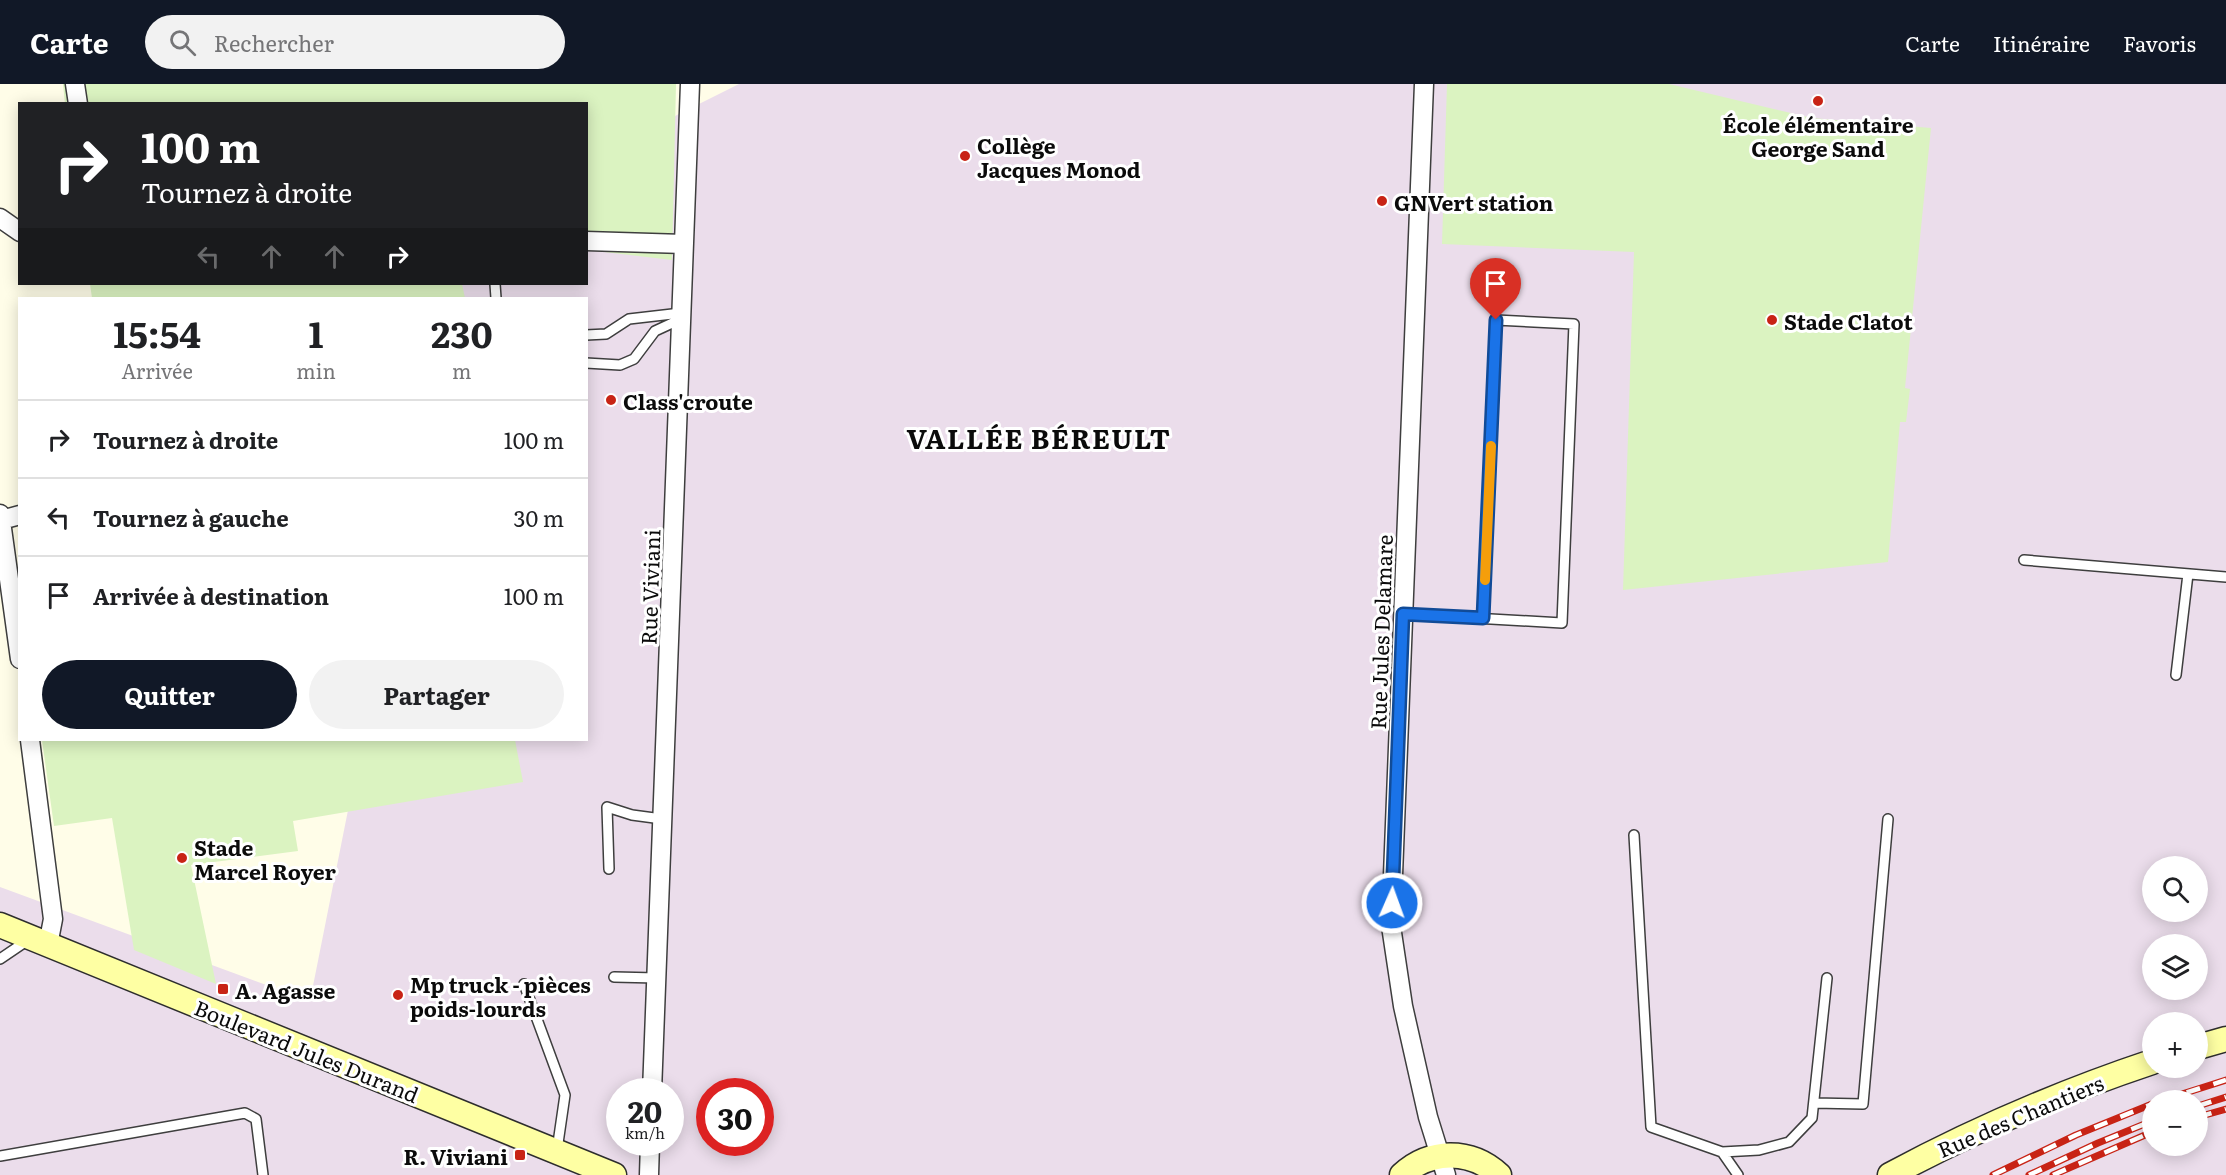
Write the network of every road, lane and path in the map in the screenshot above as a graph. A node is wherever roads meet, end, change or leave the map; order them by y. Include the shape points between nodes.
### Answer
1 (75, 84) edge
2 (690, 84) edge
3 (1424, 84) edge
4 (78, 102) edge
5 (0, 218) edge
6 (18, 231) edge
7 (588, 241) edge
8 (684, 244) junction
9 (681, 316) junction
10 (588, 335) edge
11 (588, 363) edge
12 (18, 515) edge
13 (0, 517) edge
14 (2024, 560) dead end
15 (2188, 574) junction
16 (2226, 577) edge
17 (1403, 614) junction
18 (1483, 618) junction
19 (18, 644) edge
20 (2176, 675) dead end
21 (30, 741) edge
22 (662, 819) junction
23 (1888, 819) dead end
24 (1634, 835) dead end
25 (609, 869) dead end
26 (0, 925) edge
27 (39, 941) junction
28 (0, 959) edge
29 (614, 977) dead end
30 (657, 978) junction
31 (1827, 978) dead end
32 (524, 984) dead end
33 (2226, 1039) edge
34 (2208, 1044) edge
35 (2142, 1066) edge
36 (653, 1078) edge
37 (1814, 1103) junction
38 (557, 1152) junction
39 (1722, 1152) junction
40 (0, 1156) edge
41 (650, 1156) edge
42 (1443, 1165) edge
43 (263, 1175) edge
44 (614, 1175) edge
45 (649, 1175) edge
46 (1402, 1175) edge
47 (1499, 1175) edge
48 (1738, 1175) edge
49 (1890, 1175) edge

1 - 4 street
2 - 8 street, Rue Viviani
3 - 17 street, Rue Jules Delamare
5 - 6 street
7 - 8 street
8 - 9 street, Rue Viviani
9 - 10 lane via 629,319 606,334
9 - 11 lane via 655,330 634,359 620,365
9 - 22 street, Rue Viviani
12 - 13 street
13 - 19 street
14 - 15 lane
15 - 16 lane
15 - 20 lane
17 - 18 lane
17 - 42 street, Rue Jules Delamare via 1391,926 1403,1006
18 - 18 lane via 1562,623 1574,324 1496,320
21 - 27 street via 53,920
22 - 25 lane via 607,807
22 - 30 street, Rue Viviani
23 - 37 lane via 1863,1104
24 - 39 lane via 1651,1127
26 - 27 main road, Boulevard Jules Durand
27 - 28 lane
27 - 38 main road, Boulevard Jules Durand
29 - 30 lane
30 - 36 street, Rue Viviani
31 - 37 lane
32 - 38 lane via 565,1095
33 - 34 main road
35 - 49 main road, Rue des Chantiers via 2010,1116
37 - 39 lane via 1812,1118 1790,1142 1759,1150
38 - 44 main road, Boulevard Jules Durand
39 - 48 lane
40 - 43 lane via 245,1113 256,1119
41 - 45 street
42 - 46 main road via 1411,1167
42 - 47 main road via 1458,1155 1477,1160

